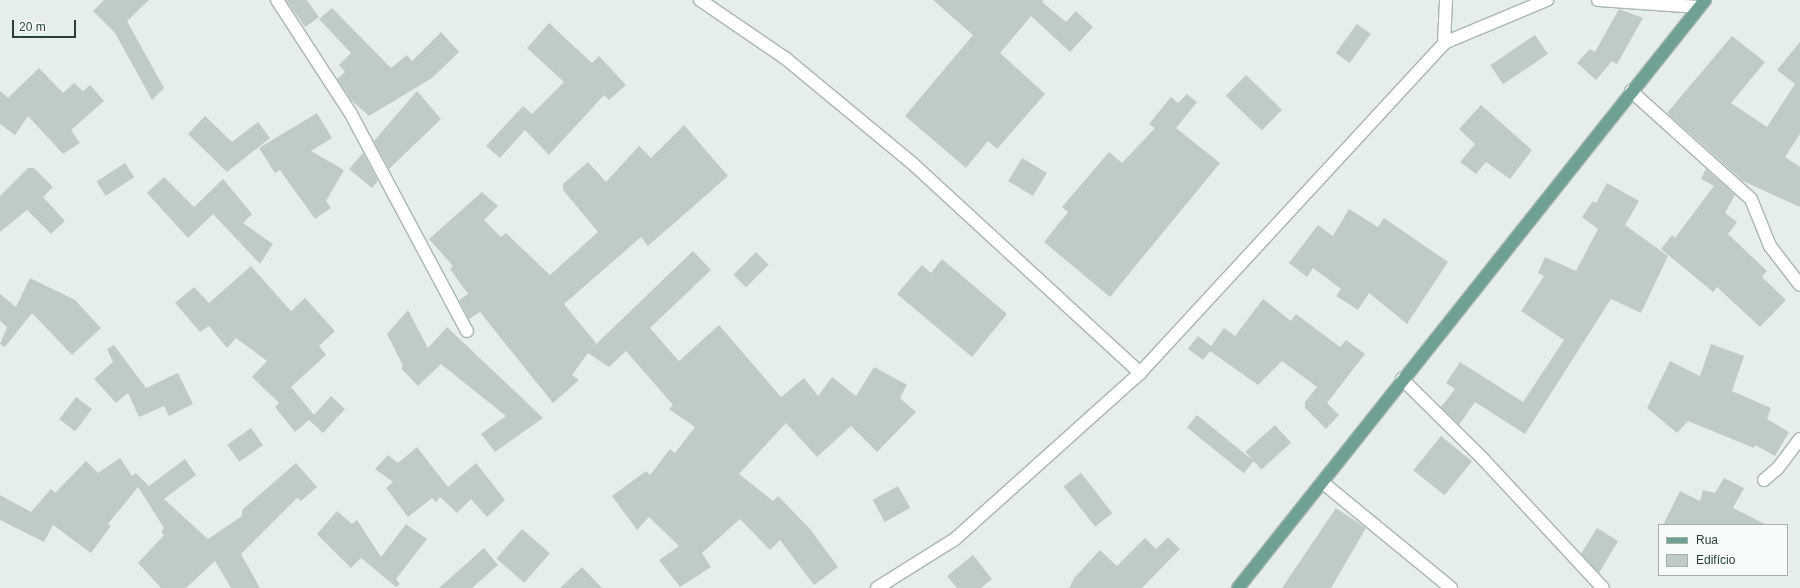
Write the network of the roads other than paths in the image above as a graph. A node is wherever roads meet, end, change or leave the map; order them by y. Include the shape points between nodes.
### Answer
1 (277, 0) edge
2 (700, 0) edge
3 (1446, 0) edge
4 (1547, 0) edge
5 (1598, 0) edge
6 (1702, 3) edge
7 (1444, 43) junction
8 (1631, 91) junction
9 (1800, 284) edge
10 (467, 331) dead end
11 (1140, 373) junction
12 (1402, 379) junction
13 (1800, 439) edge
14 (1764, 480) dead end
15 (1322, 482) junction
16 (877, 588) edge
17 (1238, 588) edge
18 (1451, 588) edge
19 (1603, 588) edge

1 - 10 street via 351,114
2 - 11 street via 785,58 913,164
3 - 7 street
4 - 7 street
5 - 6 street
6 - 8 main road
7 - 11 street
8 - 9 street via 1751,199 1770,246
8 - 12 main road
11 - 16 street via 954,539
12 - 15 main road
12 - 19 street via 1483,459
13 - 14 street via 1778,468
15 - 17 main road
15 - 18 street

